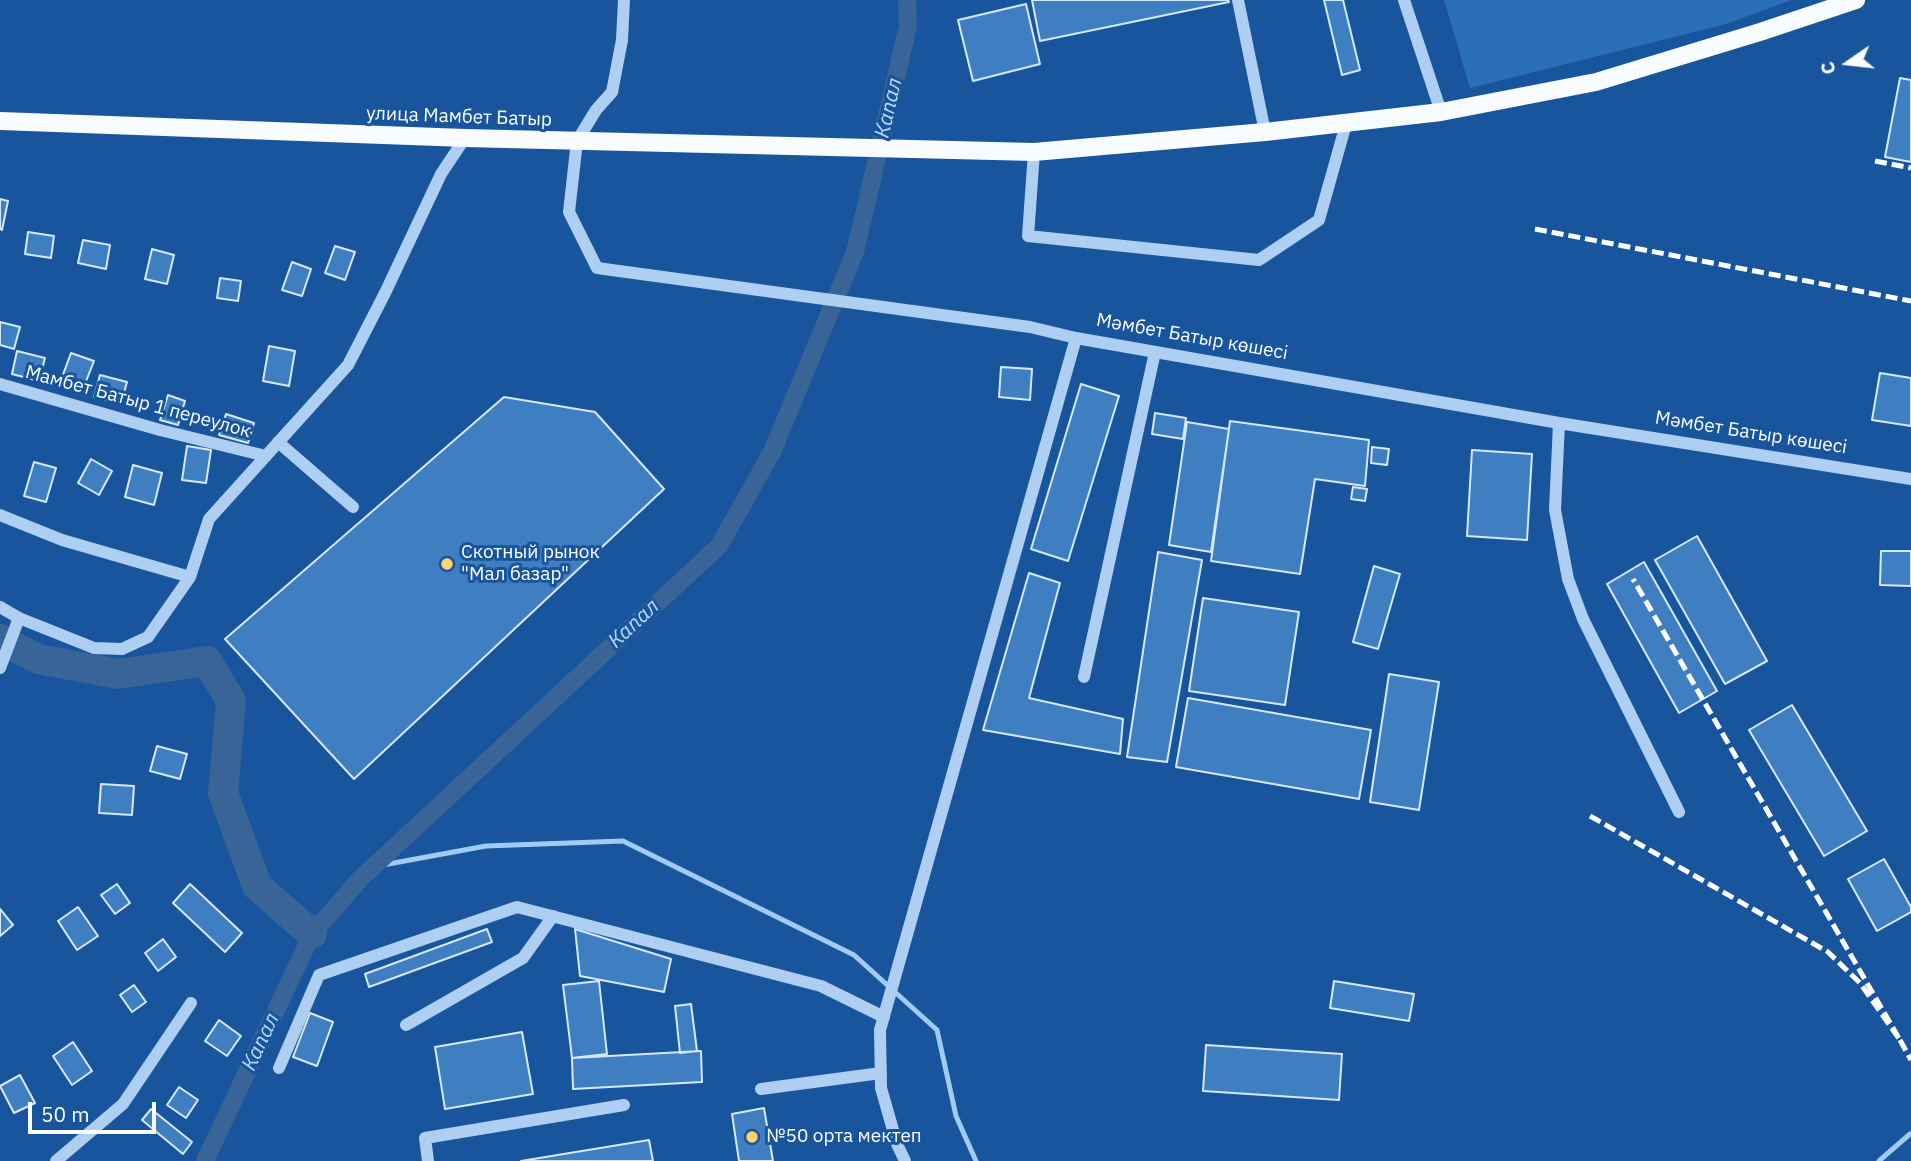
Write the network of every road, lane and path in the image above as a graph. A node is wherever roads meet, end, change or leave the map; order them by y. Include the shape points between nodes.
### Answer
1 (624, 0) edge
2 (1238, 0) edge
3 (1404, 0) edge
4 (1856, 0) edge
5 (1441, 112) junction
6 (0, 121) edge
7 (1346, 124) junction
8 (1265, 132) junction
9 (465, 138) junction
10 (577, 141) junction
11 (1034, 152) junction
12 (1076, 338) junction
13 (1155, 352) junction
14 (0, 384) edge
15 (1559, 423) junction
16 (278, 442) junction
17 (266, 456) junction
18 (1911, 480) edge
19 (353, 507) dead end
20 (0, 515) edge
21 (190, 577) junction
22 (0, 607) edge
23 (19, 618) junction
24 (0, 668) edge
25 (1084, 677) dead end
26 (1679, 812) dead end
27 (553, 916) junction
28 (191, 1003) dead end
29 (884, 1017) junction
30 (406, 1026) dead end
31 (279, 1069) dead end
32 (881, 1073) junction
33 (761, 1090) dead end
34 (624, 1105) dead end
35 (56, 1161) edge
36 (428, 1161) edge
37 (905, 1161) edge

1 - 10 street via 622,40 611,92
2 - 8 street
3 - 5 street
4 - 5 main road via 1596,82
5 - 7 main road
6 - 9 main road, улица Мамбет Батыр
7 - 8 main road
7 - 11 street via 1319,220 1259,260 1028,236
8 - 11 main road
9 - 10 main road, улица Мамбет Батыр
9 - 16 street via 441,174 348,365
10 - 11 main road, улица Мамбет Батыр
10 - 12 street, Мәмбет Батыр көшесі via 569,212 597,268 1030,327
12 - 13 street, Мәмбет Батыр көшесі
12 - 29 street
13 - 15 street, Мәмбет Батыр көшесі
13 - 25 street
14 - 17 street, Мамбет Батыр 1 переулок
15 - 18 street, Мәмбет Батыр көшесі
15 - 26 street via 1555,510 1568,579 1583,619
16 - 17 street
16 - 19 street
17 - 21 street via 209,519
20 - 21 street via 62,540
21 - 23 street via 148,637 122,649 94,648
22 - 23 street
23 - 24 street
27 - 29 street via 821,986
27 - 30 street via 523,958
27 - 31 street via 517,907 320,975
28 - 35 street via 124,1104
29 - 32 street
32 - 33 street
32 - 37 street via 881,1088
34 - 36 street via 425,1138

